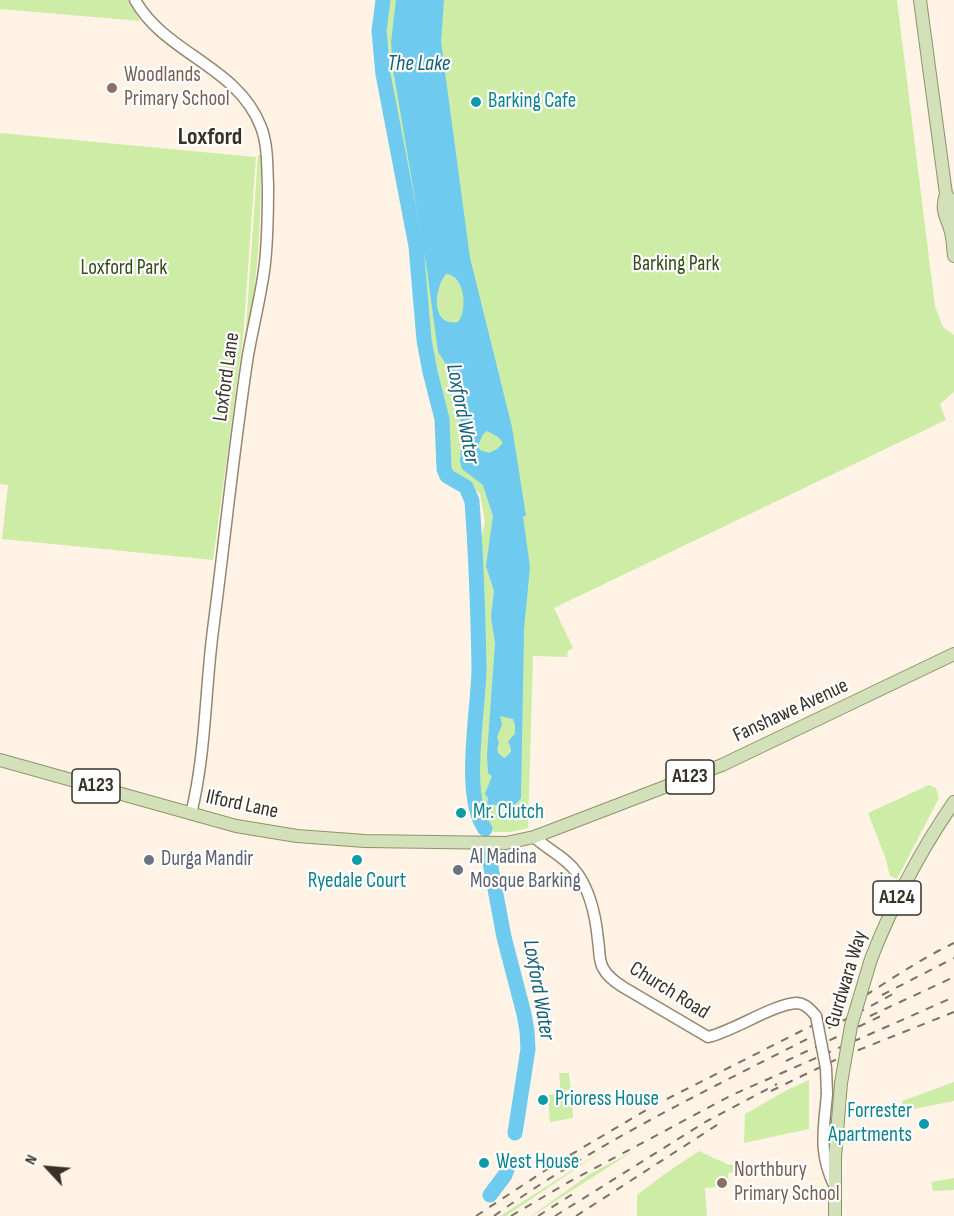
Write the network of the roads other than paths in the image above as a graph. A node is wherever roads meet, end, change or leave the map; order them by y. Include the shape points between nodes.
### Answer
1 (135, 0) edge
2 (920, 0) edge
3 (946, 194) junction
4 (954, 216) edge
5 (952, 225) edge
6 (954, 256) edge
7 (954, 654) edge
8 (0, 760) edge
9 (954, 802) edge
10 (191, 814) junction
11 (534, 837) junction
12 (834, 1185) junction
13 (829, 1216) edge
14 (836, 1216) edge

1 - 10 street, Loxford Lane via 155,26 233,84 251,107 266,148 268,214 264,269 241,413 209,663 201,765
2 - 3 main road
3 - 4 main road
3 - 5 main road via 945,220
5 - 6 main road
7 - 11 main road, Fanshawe Avenue / A123 via 722,765
8 - 10 main road, Ilford Lane / A123
9 - 12 main road, Gurdwara Way / A124, bridge via 907,877 871,959 851,1026 841,1083
10 - 11 main road, Ilford Lane / A123 via 297,836 365,841 506,843
11 - 12 street, Church Road, bridge via 571,866 582,882 603,969 615,981 708,1037 798,1003 816,1016 826,1068 822,1152
12 - 13 main road, Gurdwara Way / A124
12 - 14 main road, Gurdwara Way / A124

